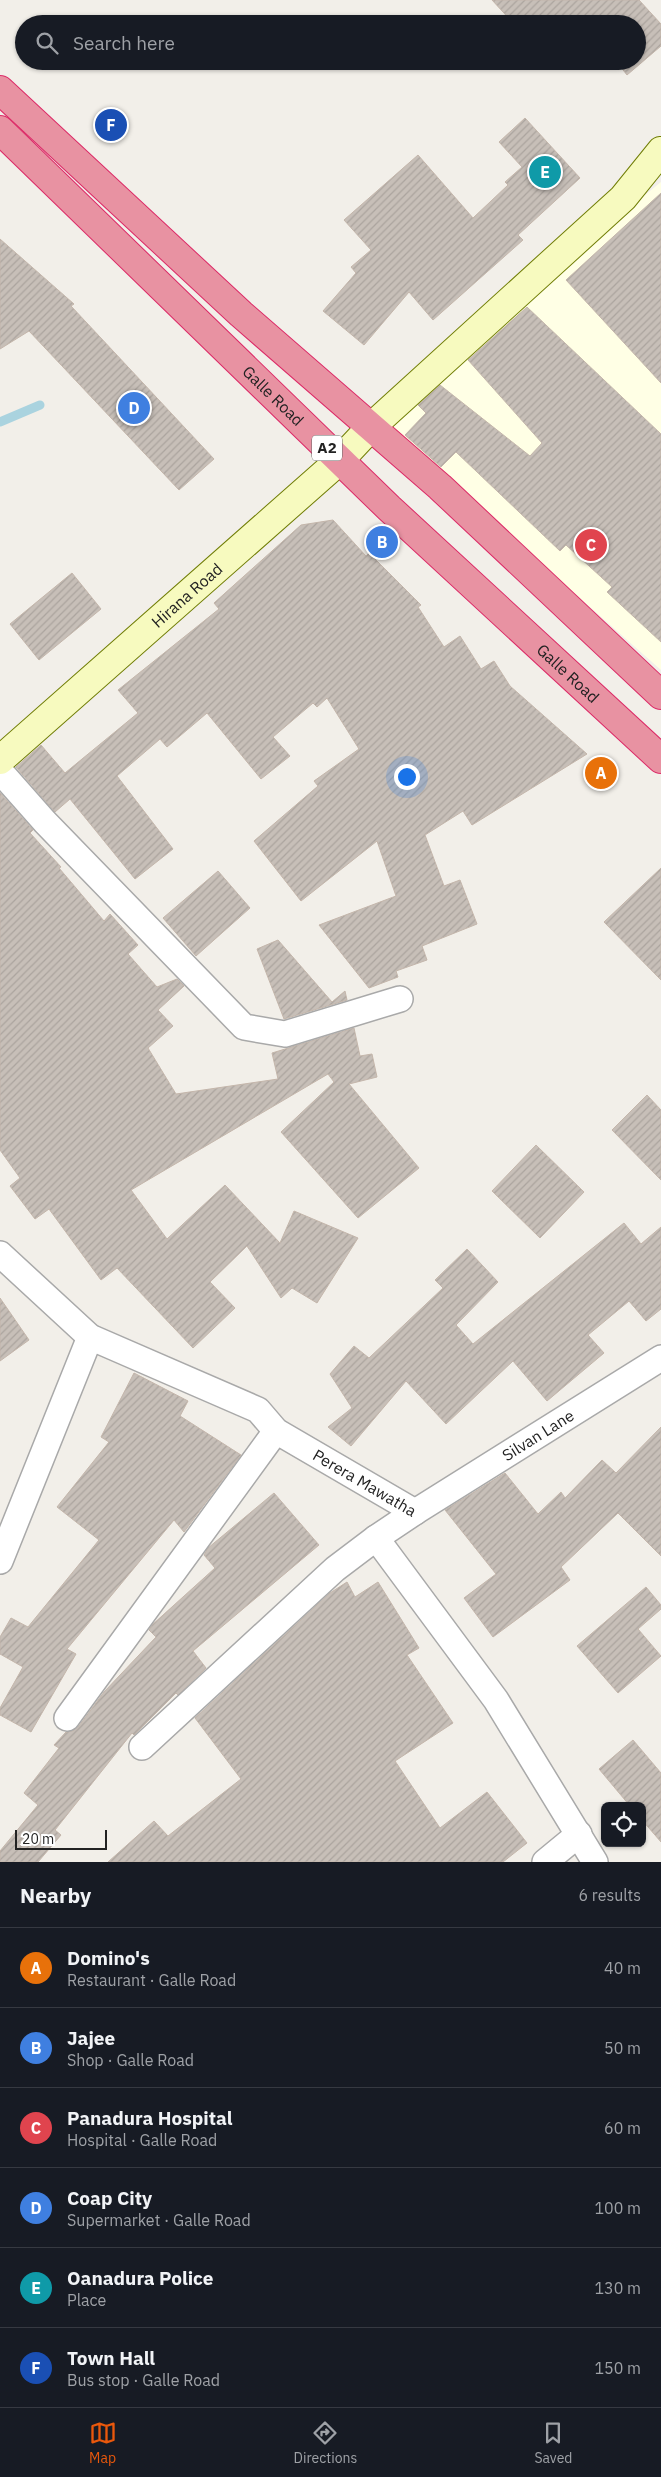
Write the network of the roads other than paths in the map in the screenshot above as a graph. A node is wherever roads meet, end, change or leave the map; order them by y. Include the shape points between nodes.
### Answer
1 (0, 90) edge
2 (1, 134) edge
3 (661, 151) edge
4 (241, 314) junction
5 (216, 339) junction
6 (370, 428) junction
7 (340, 460) junction
8 (661, 695) edge
9 (661, 759) edge
10 (0, 760) edge
11 (0, 771) edge
12 (400, 999) dead end
13 (0, 1254) edge
14 (90, 1337) junction
15 (661, 1358) edge
16 (276, 1431) junction
17 (415, 1512) junction
18 (376, 1538) junction
19 (0, 1561) edge
20 (66, 1718) dead end
21 (142, 1747) dead end
22 (579, 1834) junction
23 (545, 1862) edge
24 (595, 1862) edge

1 - 4 highway
2 - 5 highway, Galle Road / A2
3 - 6 street, Hirana Road via 623,198
4 - 5 highway
4 - 6 highway
5 - 7 highway, Galle Road / A2
6 - 7 street, Hirana Road
6 - 8 highway via 440,487
7 - 9 highway, Galle Road / A2
7 - 10 street, Hirana Road
11 - 12 street via 45,822 244,1027 285,1034
13 - 14 street, Perera Mawatha
14 - 16 street, Perera Mawatha via 258,1410
14 - 19 street
15 - 17 street, Silvan Lane
16 - 17 street, Perera Mawatha
16 - 20 street
17 - 18 street, Perera Mawatha
18 - 21 street, Perera Mawatha via 335,1569
18 - 22 street via 496,1700
22 - 23 street
22 - 24 street

